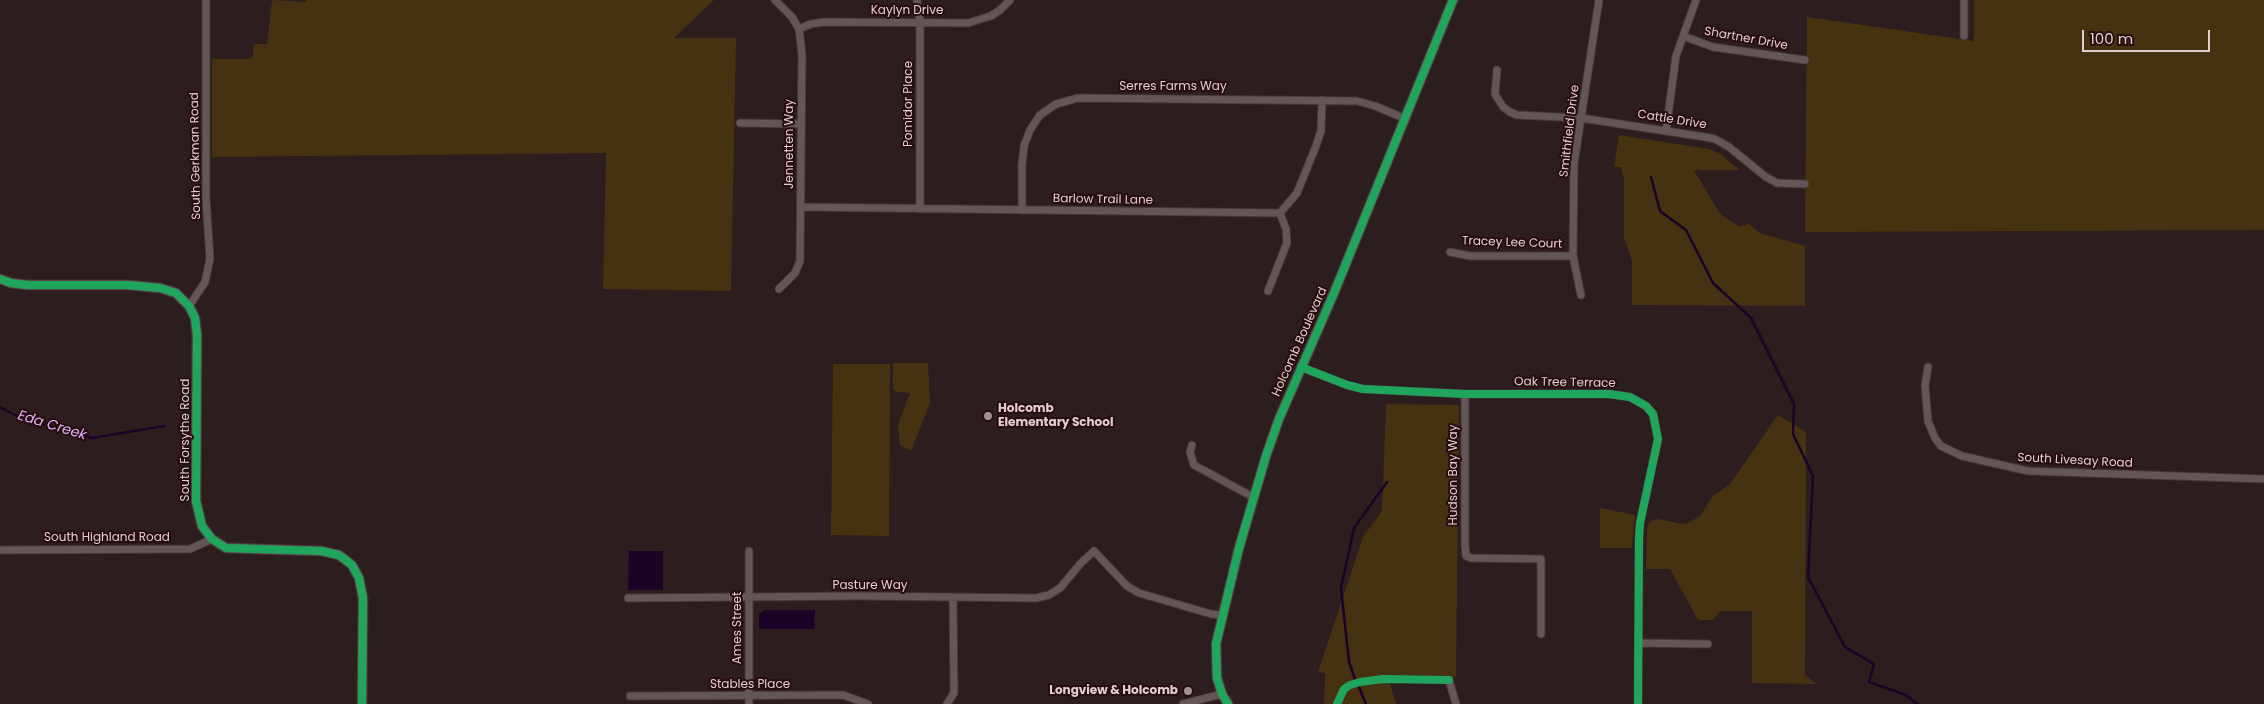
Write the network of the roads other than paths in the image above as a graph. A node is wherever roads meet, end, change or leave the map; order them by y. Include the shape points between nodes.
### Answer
1 (206, 0) edge
2 (775, 0) edge
3 (917, 0) edge
4 (1010, 0) edge
5 (1453, 0) edge
6 (1599, 0) edge
7 (1696, 0) edge
8 (1964, 0) edge
9 (920, 23) junction
10 (798, 29) junction
11 (1683, 36) junction
12 (1964, 36) dead end
13 (1805, 60) dead end
14 (1498, 70) dead end
15 (1322, 100) junction
16 (1581, 118) junction
17 (1406, 119) junction
18 (740, 123) dead end
19 (802, 124) junction
20 (1666, 131) junction
21 (1805, 184) dead end
22 (801, 207) junction
23 (920, 208) junction
24 (1022, 210) junction
25 (1280, 213) junction
26 (1450, 252) dead end
27 (1573, 256) junction
28 (0, 279) edge
29 (779, 289) dead end
30 (1268, 291) dead end
31 (1581, 295) dead end
32 (189, 306) junction
33 (1301, 367) junction
34 (1928, 367) dead end
35 (1465, 394) junction
36 (1192, 445) dead end
37 (2264, 479) edge
38 (1254, 497) junction
39 (212, 539) junction
40 (0, 550) edge
41 (749, 551) dead end
42 (628, 598) dead end
43 (749, 598) junction
44 (952, 598) junction
45 (1223, 615) junction
46 (1541, 634) dead end
47 (1640, 643) junction
48 (1708, 644) dead end
49 (1449, 680) dead end
50 (1222, 694) junction
51 (630, 696) dead end
52 (749, 700) edge
53 (362, 704) edge
54 (868, 704) edge
55 (947, 704) edge
56 (1183, 704) edge
57 (1228, 704) edge
58 (1456, 704) edge
59 (1638, 704) edge

1 - 32 street, South Gerkman Road via 206,198 210,259 205,282
2 - 10 street, Jennetten Way via 792,17
3 - 9 street, Pomidor Place
4 - 9 street, Kaylyn Drive via 1000,10 979,21
5 - 17 street, Holcomb Boulevard
6 - 16 street, Smithfield Drive
7 - 11 street
8 - 12 street
9 - 10 street, Kaylyn Drive via 824,22
9 - 23 street, Pomidor Place
10 - 19 street, Jennetten Way via 802,54
11 - 13 street, Shartner Drive via 1703,45
11 - 20 street via 1676,56
14 - 16 street, Cattle Drive via 1495,94 1510,112 1526,116
15 - 17 street, Serres Farms Way via 1357,101
15 - 24 street, Serres Farms Way via 1078,98 1056,104 1040,115 1024,146
15 - 25 street via 1321,132 1316,146 1297,193
16 - 20 street, Cattle Drive
16 - 27 street, Smithfield Drive via 1574,164
17 - 33 street, Holcomb Boulevard
18 - 19 street
19 - 22 street, Jennetten Way
20 - 21 street, Cattle Drive via 1715,139 1777,183
22 - 23 street, Barlow Trail Lane
22 - 29 street, Jennetten Way via 800,261 795,272
23 - 24 street, Barlow Trail Lane
24 - 25 street, Barlow Trail Lane
25 - 30 street via 1287,242
26 - 27 street, Tracey Lee Court via 1470,256
27 - 31 street, Smithfield Drive
28 - 32 street via 27,285 160,288 176,293
32 - 39 street, South Forsythe Road via 195,318 197,335 196,508 202,526
33 - 35 street, Oak Tree Terrace via 1363,389
33 - 38 street, Holcomb Boulevard via 1272,435
34 - 37 street, South Livesay Road via 1926,410 1934,438 1941,446 1962,456 2028,471
35 - 46 street, Hudson Bay Way via 1466,556 1541,559
35 - 47 street, Oak Tree Terrace via 1621,395 1638,401 1653,414 1658,439 1640,524
36 - 38 street via 1190,452 1194,465
38 - 45 street, Holcomb Boulevard
39 - 40 street, South Highland Road via 190,549
39 - 53 street via 236,550 327,552 339,555 352,566 359,578 363,598
41 - 43 street, Ames Street
42 - 43 street, Pasture Way
43 - 44 street, Pasture Way
43 - 52 street, Ames Street
44 - 45 street, Pasture Way via 1036,598 1049,595 1064,584 1094,551 1116,576 1138,593
44 - 55 street via 954,693
45 - 50 street, Holcomb Boulevard via 1215,661
47 - 48 street
47 - 59 street, Oak Tree Terrace
49 - 58 street
50 - 56 street
50 - 57 street, Holcomb Boulevard
51 - 52 street, Stables Place
52 - 54 street, Stables Place via 843,695

